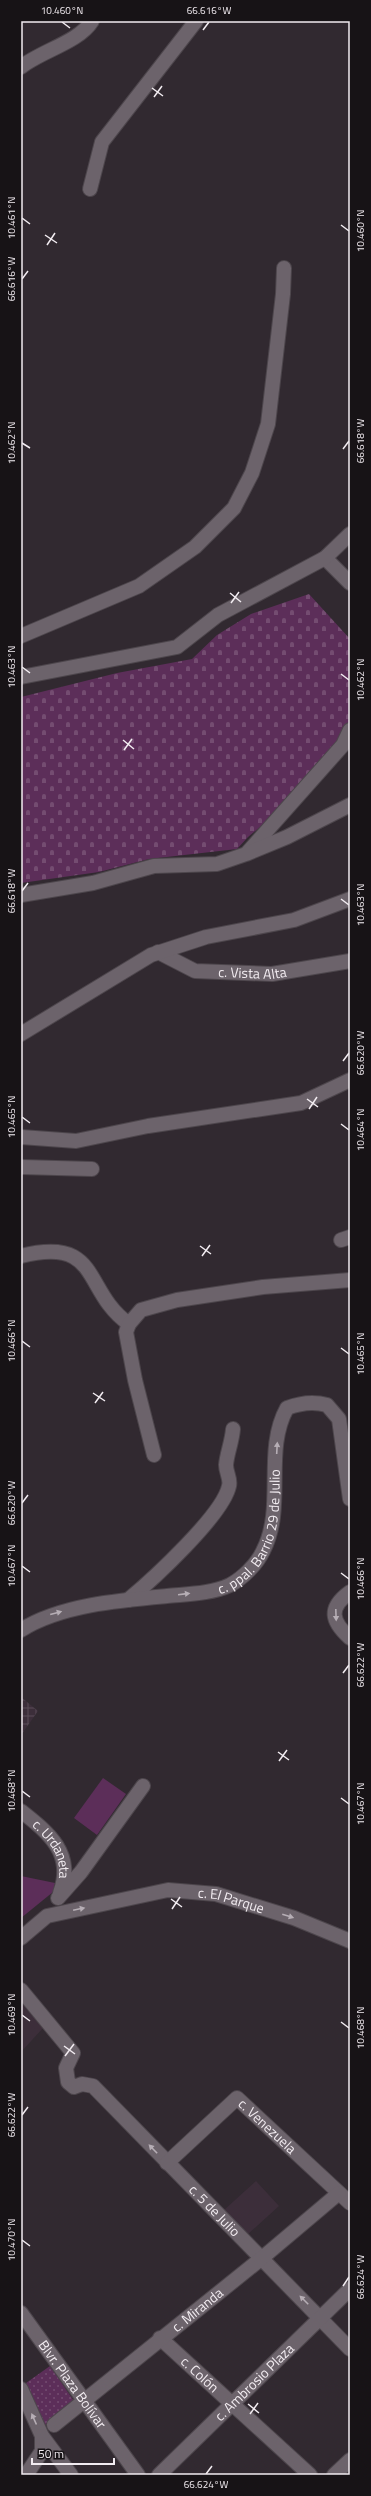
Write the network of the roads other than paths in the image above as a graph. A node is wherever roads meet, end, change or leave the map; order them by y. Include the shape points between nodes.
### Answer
1 (92, 21) edge
2 (196, 21) edge
3 (21, 67) edge
4 (90, 189) dead end
5 (284, 268) dead end
6 (350, 534) edge
7 (325, 558) junction
8 (350, 583) edge
9 (21, 636) edge
10 (21, 677) edge
11 (350, 730) edge
12 (350, 805) edge
13 (246, 854) junction
14 (21, 895) edge
15 (350, 899) edge
16 (158, 952) junction
17 (350, 961) edge
18 (21, 1034) edge
19 (350, 1080) edge
20 (21, 1137) edge
21 (21, 1167) edge
22 (92, 1169) dead end
23 (21, 1256) edge
24 (350, 1280) edge
25 (129, 1324) junction
26 (233, 1429) dead end
27 (154, 1455) dead end
28 (350, 1498) edge
29 (350, 1592) edge
30 (128, 1600) junction
31 (21, 1630) edge
32 (350, 1638) edge
33 (143, 1786) dead end
34 (21, 1812) edge
35 (58, 1898) junction
36 (47, 1916) junction
37 (21, 1938) edge
38 (350, 1941) edge
39 (21, 1990) edge
40 (167, 2162) junction
41 (339, 2193) junction
42 (350, 2203) edge
43 (262, 2258) junction
44 (350, 2289) edge
45 (21, 2313) edge
46 (321, 2317) junction
47 (160, 2338) junction
48 (350, 2349) edge
49 (21, 2389) edge
50 (83, 2401) junction
51 (232, 2402) junction
52 (54, 2425) dead end
53 (42, 2436) junction
54 (350, 2460) edge
55 (26, 2475) edge
56 (71, 2475) edge
57 (138, 2475) edge
58 (159, 2475) edge
59 (310, 2475) edge
60 (334, 2475) edge

1 - 3 street via 74,38
2 - 4 street via 102,142
5 - 9 street via 268,424 252,473 234,508 195,547 139,586
6 - 7 street
7 - 8 street
7 - 10 street via 218,615 177,647
11 - 13 street via 343,745
12 - 13 street
13 - 14 street via 217,864 154,866 93,883
15 - 16 street via 294,920 206,936
16 - 17 street, c. Vista Alta via 195,971 272,974
16 - 18 street
19 - 20 street via 301,1104 148,1126 76,1140
21 - 22 street
23 - 25 street via 48,1251 75,1257 87,1266 113,1311
24 - 25 street via 263,1287 178,1300 141,1310
25 - 27 street via 126,1332 135,1380
26 - 30 street via 226,1465 230,1485 218,1507 190,1541
30 -> 28 street, c. ppal. Barrio 29 de Julio via 186,1595 218,1589 240,1578 255,1563 269,1538 273,1519 278,1427 287,1408 315,1403 328,1405 335,1412 341,1428
29 -> 32 street via 334,1611 335,1621
31 -> 30 street, c. ppal. Barrio 29 de Julio via 38,1619 55,1613
33 - 35 street via 81,1872
34 - 35 street, c. Urdaneta via 46,1831 58,1846 66,1879
35 - 36 street, c. Urdaneta
36 - 37 street, c. El Parque
36 -> 38 street, c. El Parque via 168,1890 208,1893 294,1918
40 -> 39 street, c. 5 de Julio via 93,2086 82,2084 74,2087 68,2082 66,2068 73,2053
40 - 41 street, c. Venezuela via 237,2098
40 - 43 street, c. 5 de Julio
41 - 42 street, c. Venezuela
41 - 43 street, c. Miranda
46 -> 43 street, c. 5 de Julio
43 - 47 street, c. Miranda
44 - 46 street, c. Ambrosio Plaza
45 - 50 street, Blvr. Plaza Bolívar
46 - 48 street, c. 5 de Julio
46 - 51 street, c. Ambrosio Plaza
47 - 50 street, c. Miranda
47 - 51 street, c. Colón
53 -> 49 street
50 - 52 street, c. Miranda
50 - 57 street, Blvr. Plaza Bolívar
51 - 58 street, c. Ambrosio Plaza
51 - 59 street, c. Colón
53 - 55 street via 42,2451
53 - 56 street
54 - 60 street

